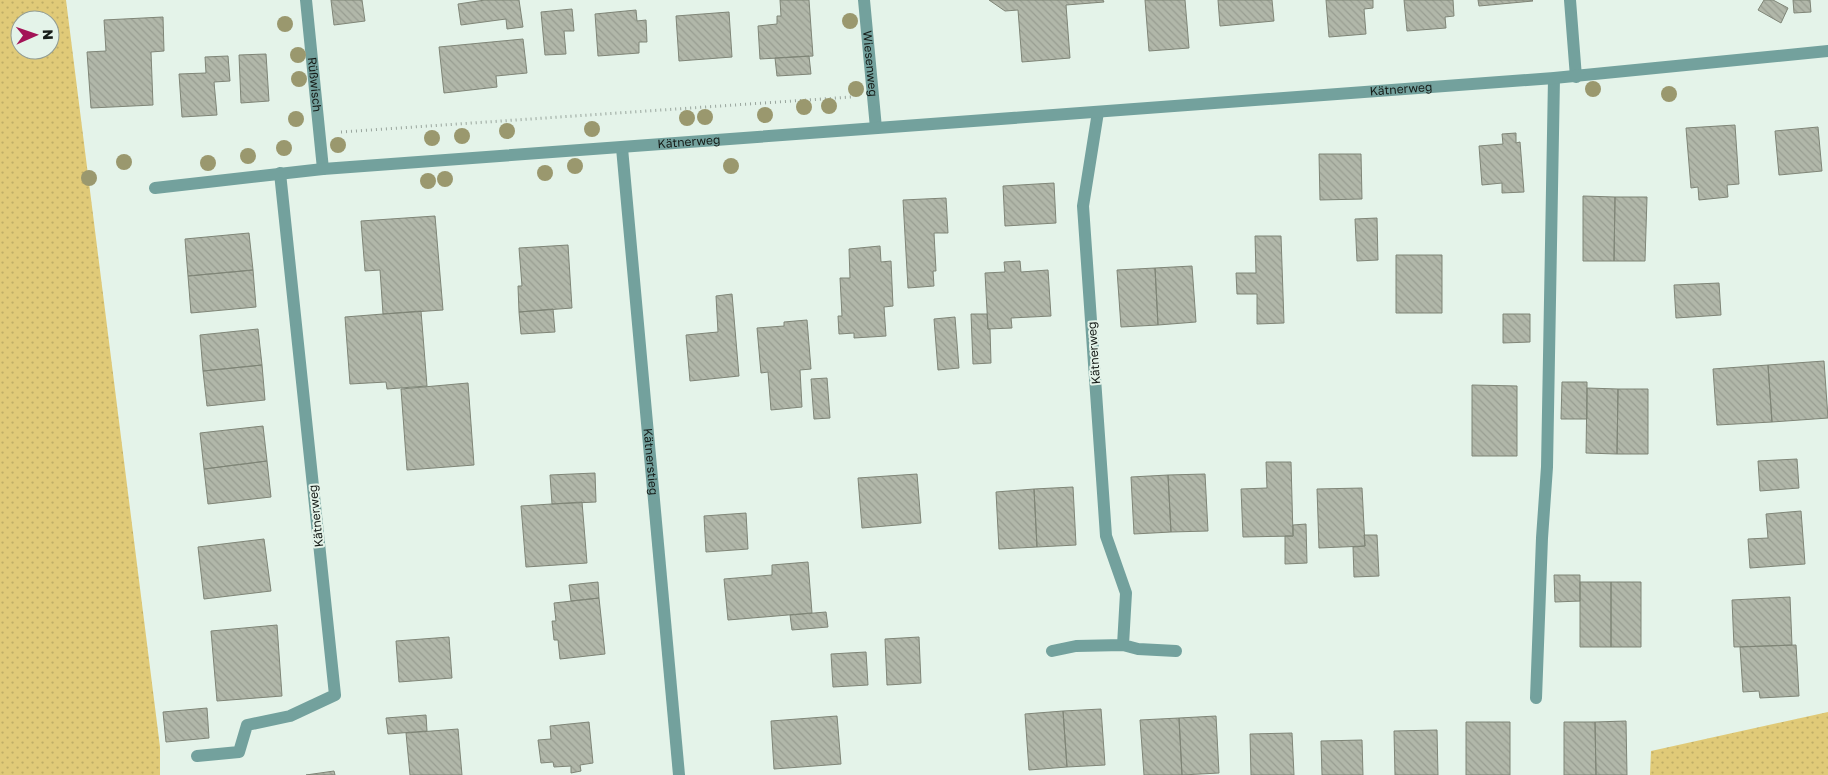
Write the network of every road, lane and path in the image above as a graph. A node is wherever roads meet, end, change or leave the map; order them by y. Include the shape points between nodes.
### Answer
1 (306, 0) edge
2 (864, 0) edge
3 (1570, 0) edge
4 (1828, 51) edge
5 (1576, 76) junction
6 (1554, 78) junction
7 (872, 95) junction
8 (1098, 112) junction
9 (876, 128) junction
10 (320, 133) junction
11 (622, 148) junction
12 (323, 169) junction
13 (280, 173) junction
14 (155, 188) dead end
15 (1123, 645) junction
16 (1052, 651) dead end
17 (1176, 651) dead end
18 (1536, 698) dead end
19 (197, 756) dead end
20 (678, 775) edge

1 - 10 street, Rüßwisch
2 - 7 street, Wiesenweg
3 - 5 street
4 - 5 street, Kätnerweg
5 - 6 street, Kätnerweg
6 - 8 street, Kätnerweg
6 - 18 street via 1547,467
7 - 9 street, Wiesenweg
7 - 10 path
8 - 9 street, Kätnerweg
8 - 15 street, Kätnerweg via 1083,206 1106,536 1126,593
9 - 11 street, Kätnerweg
10 - 12 street, Rüßwisch
11 - 12 street, Kätnerweg
11 - 20 street, Kätnerstieg
12 - 13 street, Kätnerweg
13 - 14 street, Kätnerweg
13 - 19 street, Kätnerweg via 335,696 290,716 247,725 239,752
15 - 16 street via 1076,646
15 - 17 street

